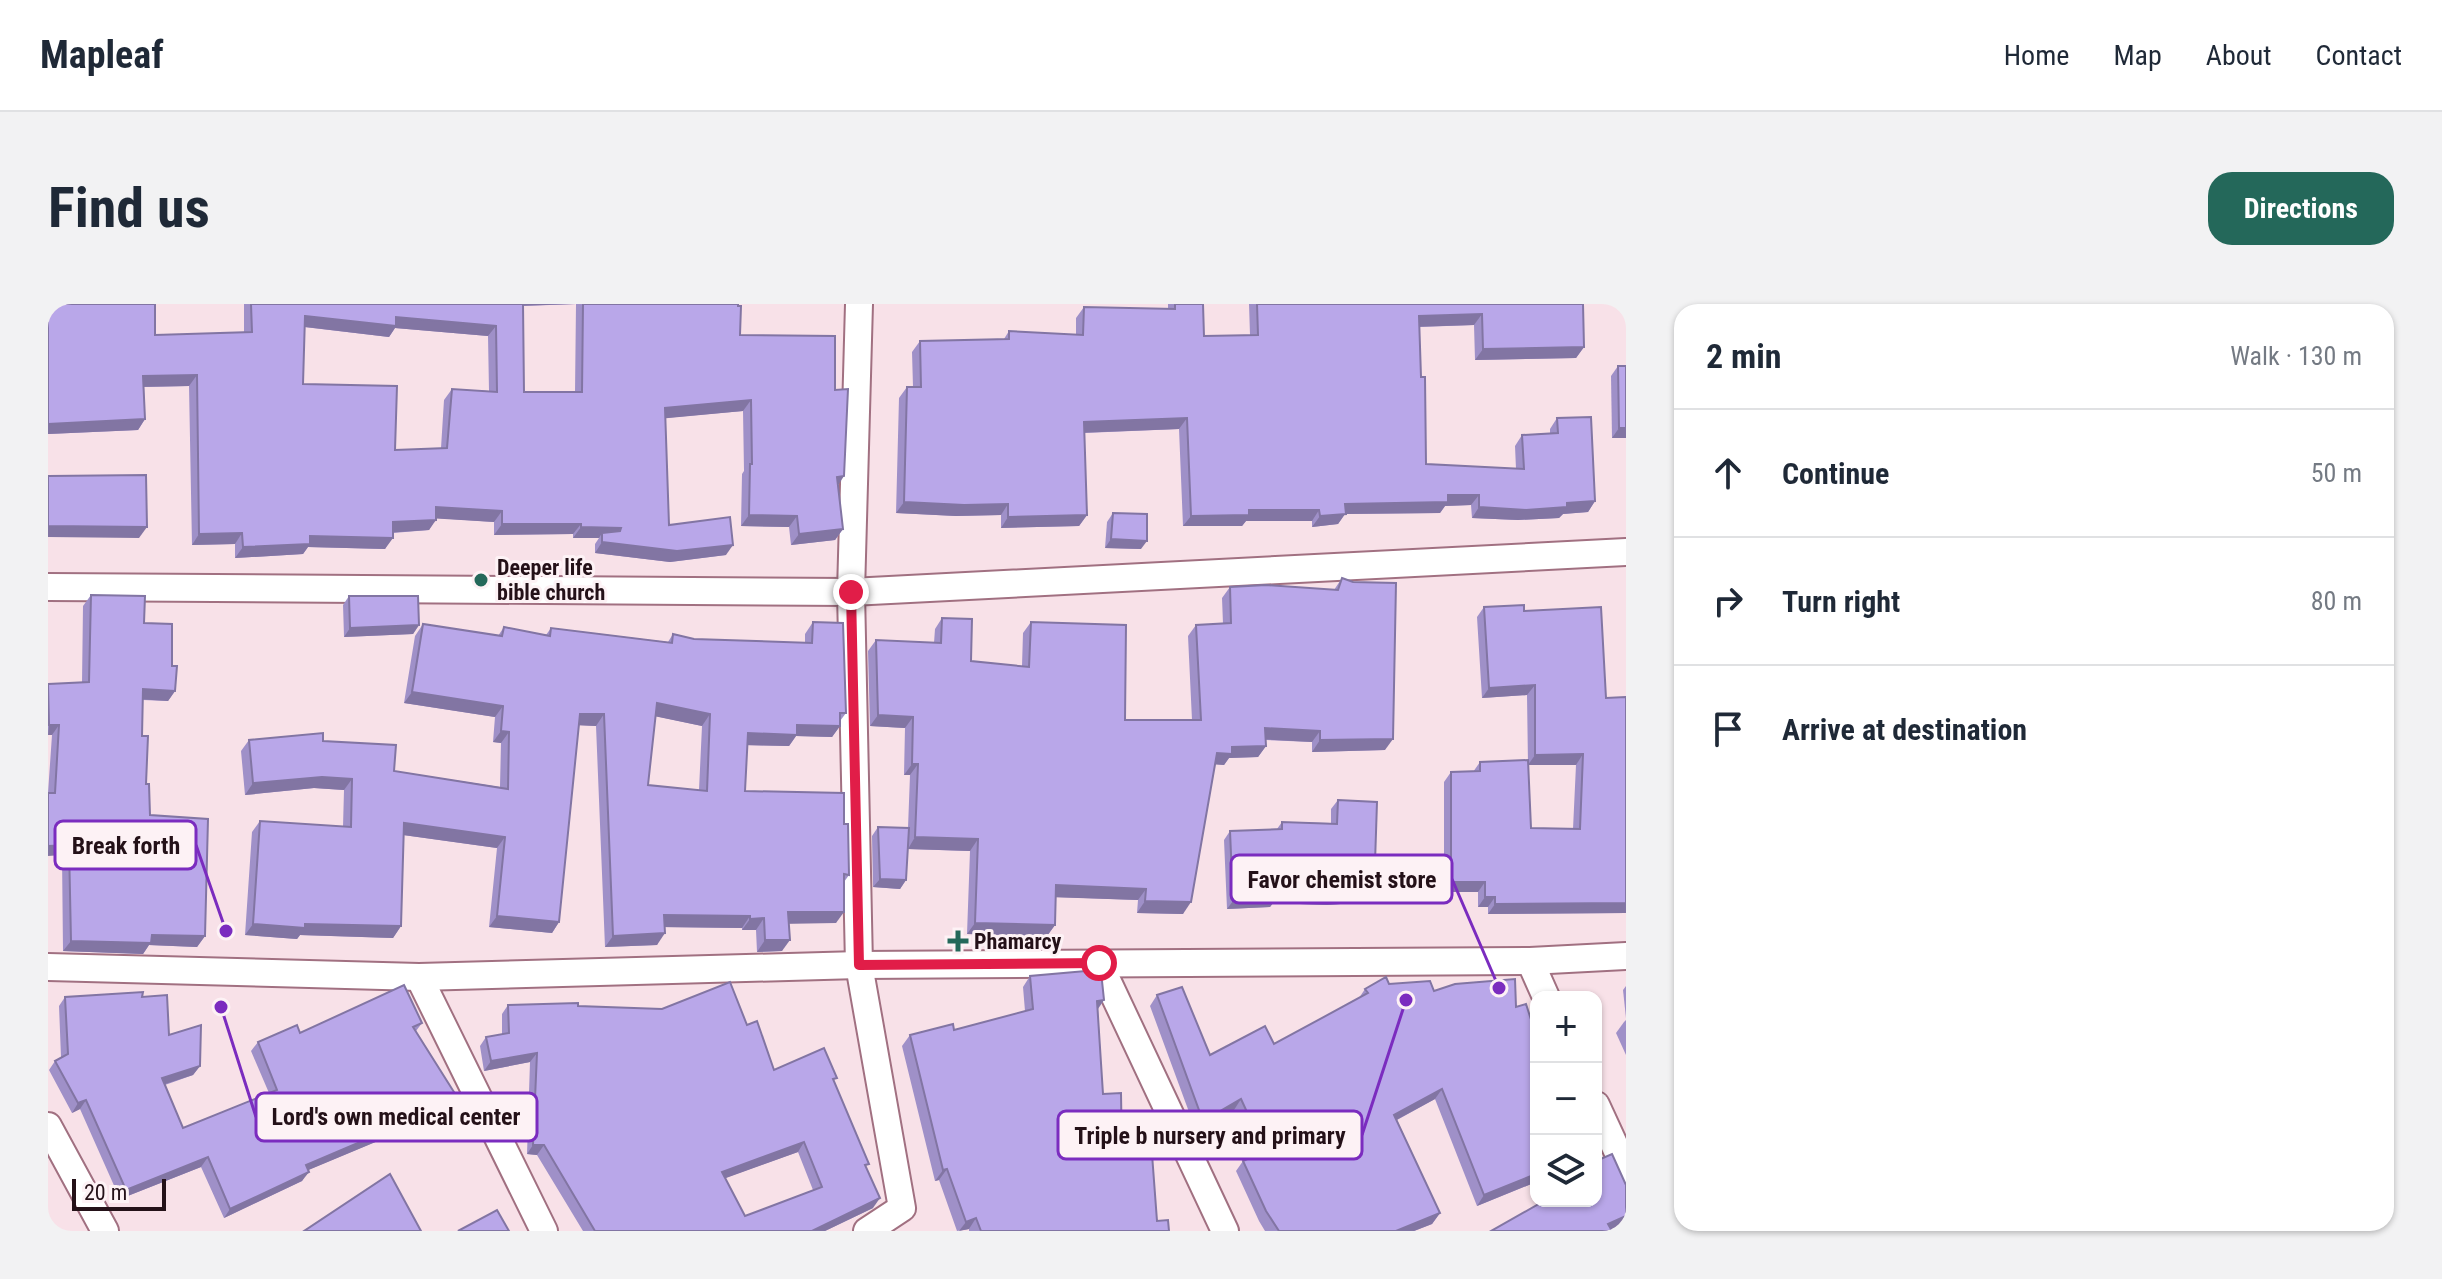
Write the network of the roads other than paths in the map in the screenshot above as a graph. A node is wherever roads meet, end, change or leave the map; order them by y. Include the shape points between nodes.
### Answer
1 (859, 304) edge
2 (1626, 552) edge
3 (48, 587) edge
4 (851, 592) junction
5 (1626, 956) edge
6 (1530, 961) junction
7 (1099, 963) junction
8 (859, 965) junction
9 (48, 967) edge
10 (419, 977) junction
11 (1543, 991) edge
12 (1602, 1118) edge
13 (48, 1126) edge
14 (1626, 1170) edge
15 (105, 1231) edge
16 (544, 1231) edge
17 (867, 1231) edge
18 (1225, 1231) edge

1 - 4 street
2 - 4 street
3 - 4 street
4 - 8 street
5 - 6 street
6 - 7 street
6 - 11 street
7 - 8 street
7 - 18 street
8 - 10 street
8 - 17 street via 902,1208
9 - 10 street
10 - 16 street
12 - 14 street
13 - 15 street

